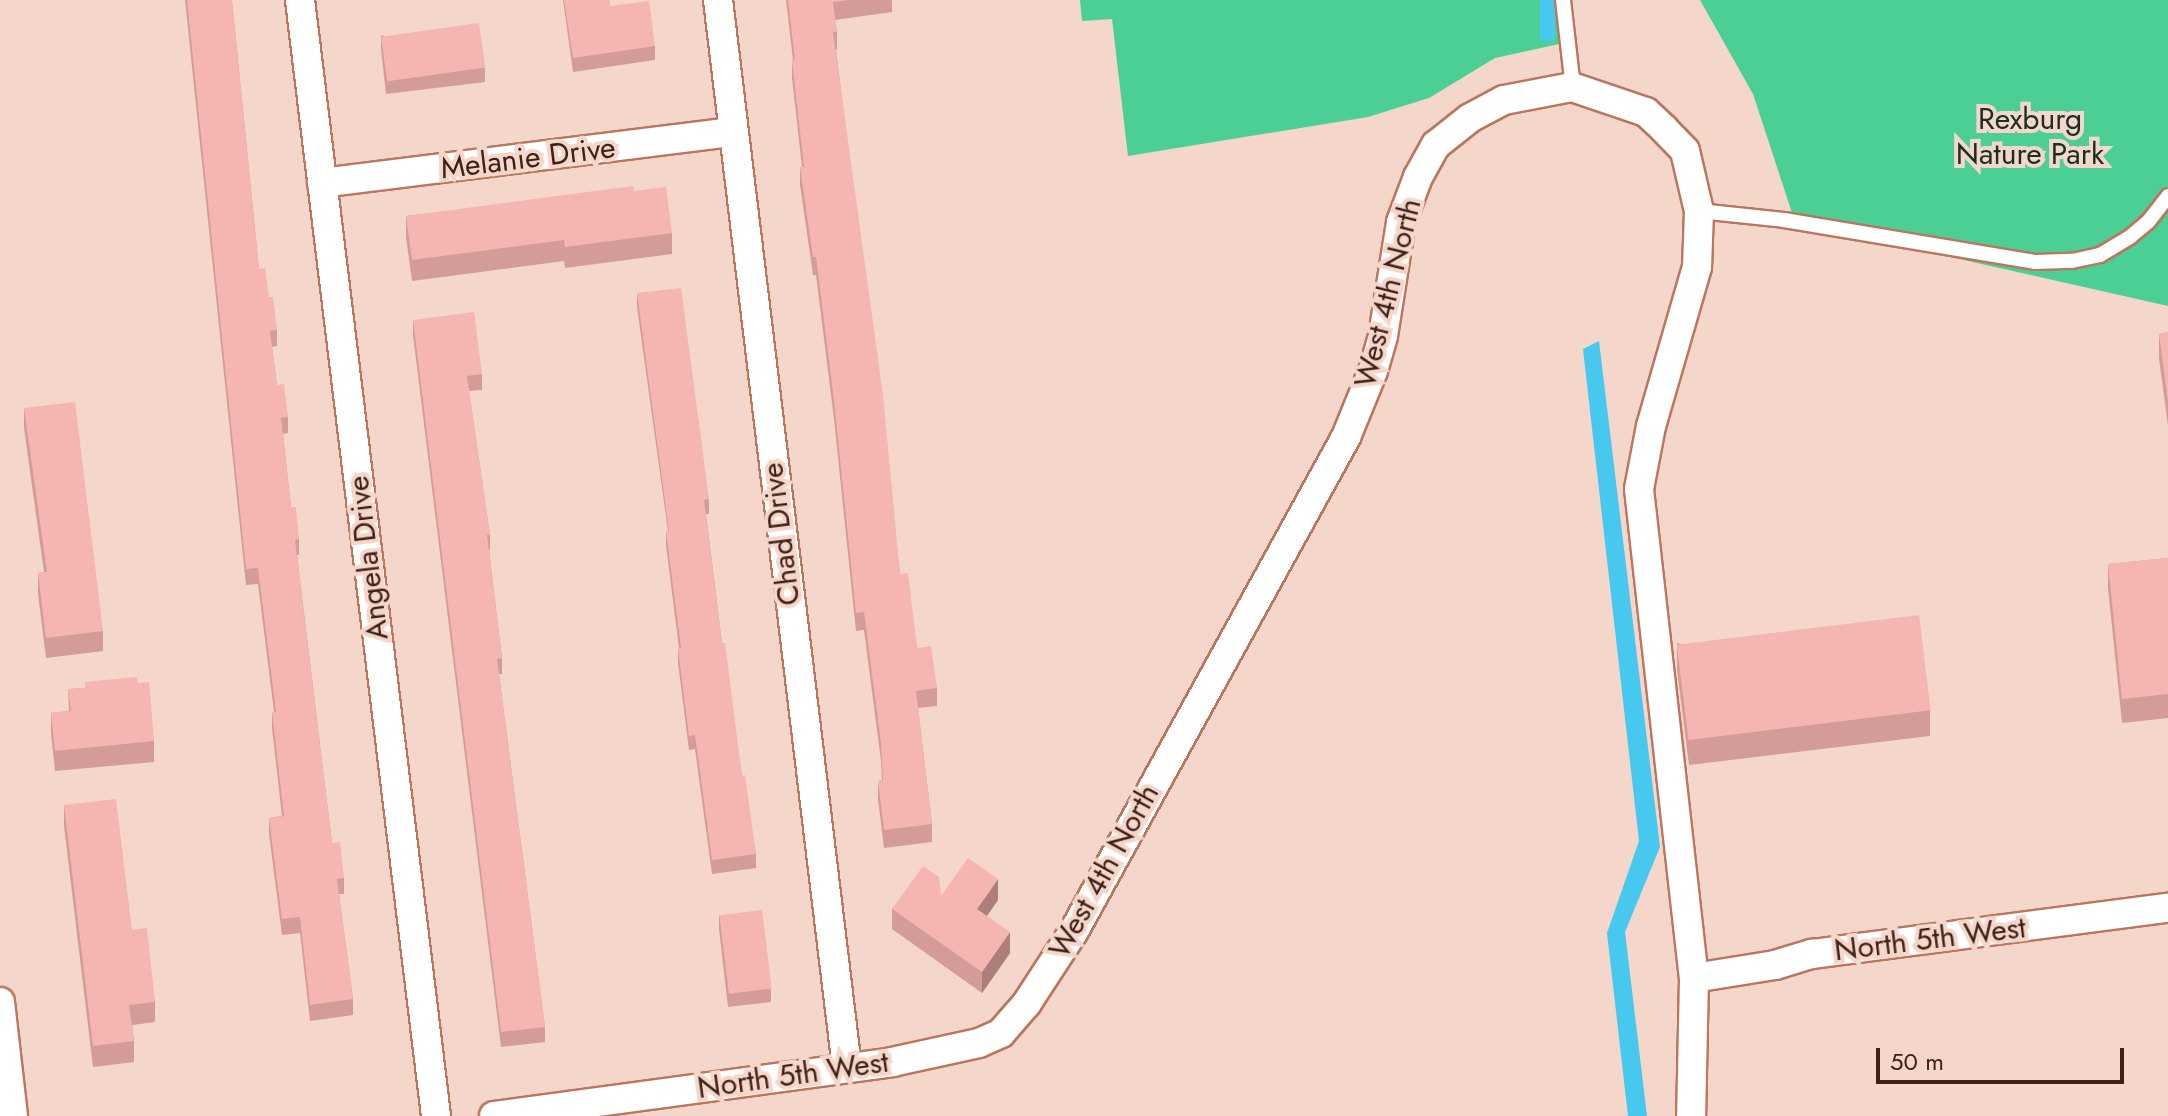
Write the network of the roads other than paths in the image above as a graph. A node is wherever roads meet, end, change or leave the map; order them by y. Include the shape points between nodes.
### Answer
1 (300, 0) edge
2 (718, 0) edge
3 (1563, 0) edge
4 (1573, 88) junction
5 (733, 132) junction
6 (322, 183) junction
7 (2168, 196) edge
8 (1699, 211) junction
9 (2168, 908) edge
10 (1694, 978) junction
11 (0, 1002) edge
12 (1027, 1003) joint
13 (847, 1067) junction
14 (13, 1116) edge
15 (436, 1116) edge
16 (494, 1116) edge
17 (1691, 1116) edge

1 - 6 street, Angela Drive
2 - 5 street, Chad Drive
3 - 4 lane
4 - 8 street, West 4th North via 1646,112 1664,129 1685,151
4 - 12 street, West 4th North via 1504,100 1436,145 1401,222 1383,336 1346,437 1074,931
5 - 6 street, Melanie Drive
5 - 13 street, Chad Drive
6 - 15 street, Angela Drive
7 - 8 lane via 2148,222 2121,243 2100,255 2060,262
8 - 10 street, West 4th North via 1697,267 1651,426 1639,489
9 - 10 street, North 5th West via 1812,954
10 - 17 street, West 4th North
11 - 14 street
12 - 13 street, North 5th West via 1001,1033 979,1043
13 - 16 street, North 5th West

